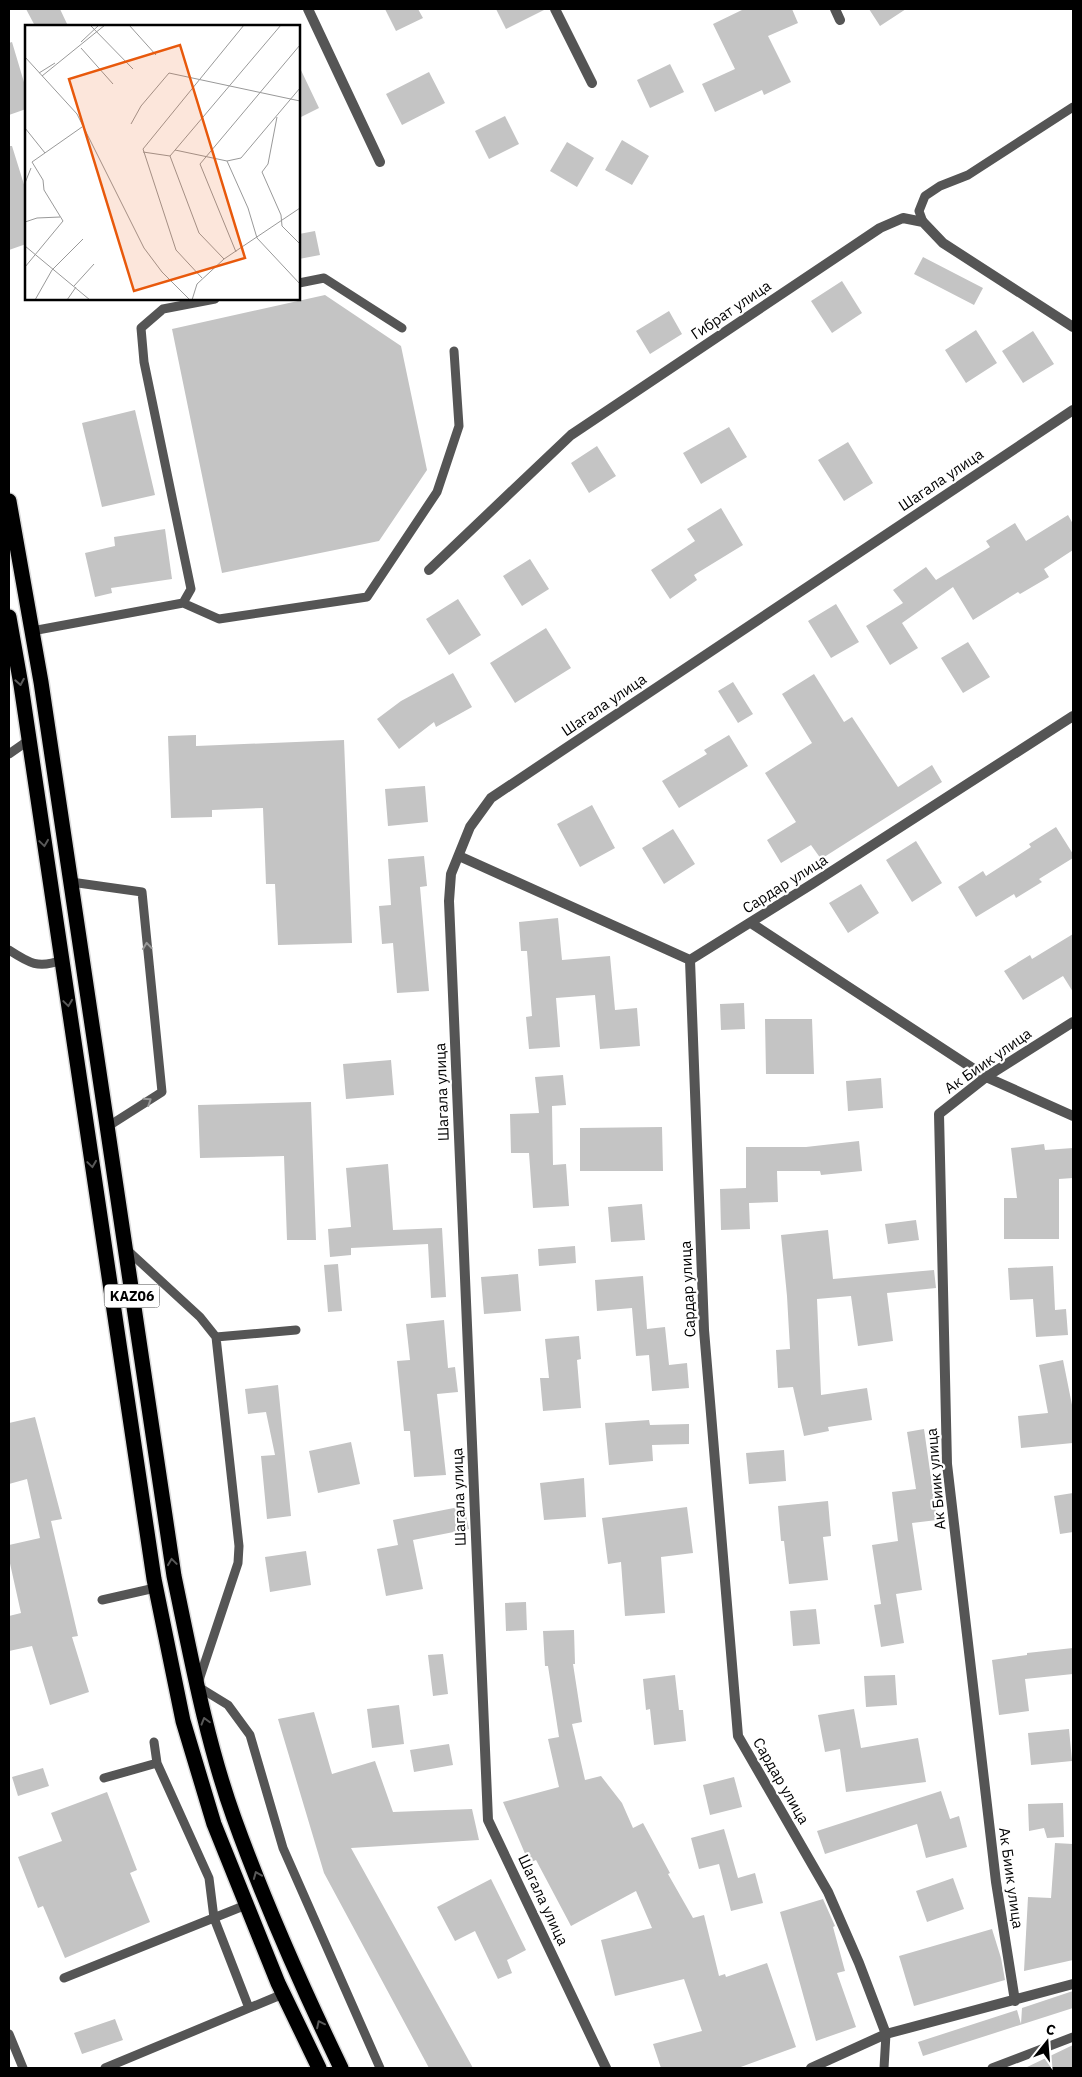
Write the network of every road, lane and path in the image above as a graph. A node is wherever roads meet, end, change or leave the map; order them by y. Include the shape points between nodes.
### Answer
1 (308, 9) edge
2 (555, 9) edge
3 (835, 9) edge
4 (840, 20) dead end
5 (592, 83) dead end
6 (1073, 107) edge
7 (380, 162) dead end
8 (923, 222) junction
9 (300, 283) edge
10 (210, 300) edge
11 (1073, 327) edge
12 (402, 328) dead end
13 (454, 350) dead end
14 (1073, 410) edge
15 (9, 501) edge
16 (429, 570) dead end
17 (183, 603) junction
18 (9, 617) edge
19 (32, 631) junction
20 (1073, 716) edge
21 (29, 740) junction
22 (9, 754) edge
23 (458, 856) junction
24 (71, 882) junction
25 (751, 923) junction
26 (9, 950) edge
27 (62, 960) junction
28 (690, 960) junction
29 (1073, 1022) edge
30 (986, 1077) junction
31 (1073, 1116) edge
32 (107, 1127) junction
33 (125, 1248) junction
34 (296, 1330) dead end
35 (216, 1338) junction
36 (156, 1588) junction
37 (102, 1600) dead end
38 (197, 1686) junction
39 (154, 1742) dead end
40 (158, 1763) junction
41 (104, 1778) dead end
42 (246, 1905) junction
43 (214, 1918) junction
44 (64, 1978) dead end
45 (1073, 1984) edge
46 (283, 1994) junction
47 (1015, 2001) junction
48 (249, 2008) junction
49 (9, 2034) edge
50 (886, 2034) junction
51 (1073, 2037) edge
52 (23, 2068) edge
53 (104, 2068) edge
54 (319, 2068) edge
55 (341, 2068) edge
56 (380, 2068) edge
57 (606, 2068) edge
58 (811, 2068) edge
59 (884, 2068) edge
60 (992, 2068) edge

1 - 7 street
2 - 5 street
3 - 4 street
6 - 8 lane via 968,175 925,196 919,211
8 - 11 street via 943,242
8 - 16 street, Гибрат улица via 903,218 880,228 571,435
9 - 12 lane via 324,278
10 - 17 lane via 163,309 141,328 144,362 191,590
13 - 17 lane via 459,426 437,492 367,597 219,619
14 - 23 street, Шагала улица via 491,798 470,827
15 - 19 highway, KАZ06
17 - 19 lane
18 -> 21 highway, KАZ06
19 - 24 highway, KАZ06
20 - 25 street, Сардар улица
21 - 22 lane
21 -> 27 highway, KАZ06
23 - 28 street
23 - 57 street, Шагала улица via 451,874 449,901 488,1820
24 - 32 highway, KАZ06
32 -> 24 lane via 162,1092 142,892
25 - 28 street, Сардар улица
25 - 30 street
26 - 27 lane via 27,962 47,965
27 -> 36 highway, KАZ06
28 - 50 street, Сардар улица via 704,1330 738,1736 828,1892
29 - 30 street, Ак Биик улица
30 - 31 street
30 - 47 street, Ак Биик улица via 939,1114 947,1464 996,1882
32 - 33 highway, KАZ06
33 - 35 lane via 200,1317
38 -> 33 highway, KАZ06 via 174,1576
34 - 35 lane
35 - 38 lane via 239,1546 238,1563
36 - 37 lane
36 - 42 highway, KАZ06 via 183,1721 214,1824
55 -> 38 highway, KАZ06 via 297,1975 234,1818
38 - 56 lane via 228,1705 250,1735 283,1848
39 - 40 lane
40 - 41 lane
40 - 43 lane via 209,1878
42 - 43 lane
42 - 46 highway, KАZ06
43 - 44 lane
43 - 48 lane
45 - 47 street
46 - 48 lane
46 - 54 highway, KАZ06
47 - 50 street
48 - 53 lane
49 - 52 lane
50 - 58 street
50 - 59 lane
51 - 60 lane

